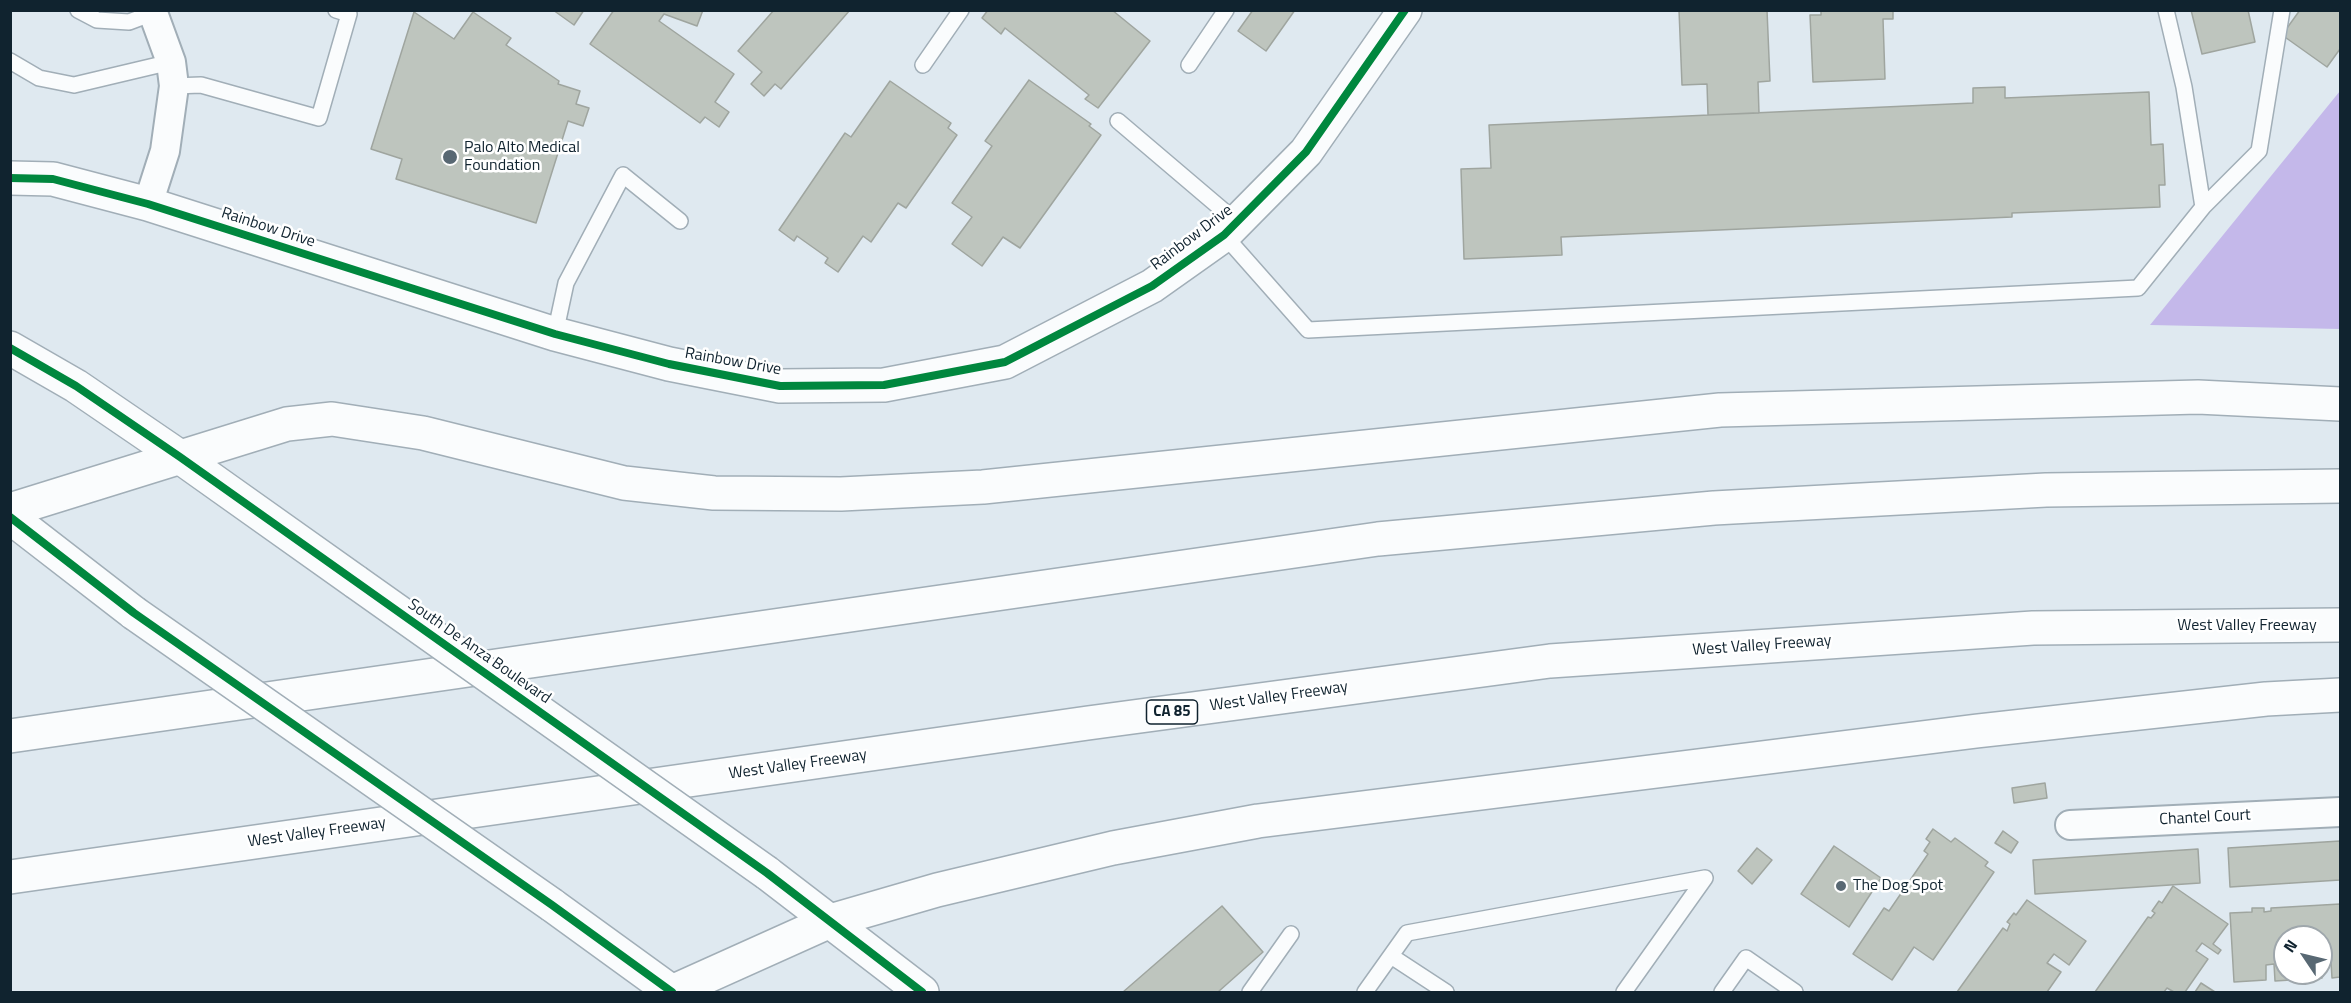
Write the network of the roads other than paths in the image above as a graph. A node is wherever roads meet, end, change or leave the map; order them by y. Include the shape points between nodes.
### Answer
1 (78, 10) edge
2 (336, 10) edge
3 (961, 10) edge
4 (1226, 10) edge
5 (1405, 10) edge
6 (2166, 10) edge
7 (2282, 10) edge
8 (152, 12) edge
9 (10, 61) edge
10 (923, 65) dead end
11 (1189, 65) dead end
12 (172, 74) junction
13 (1118, 121) dead end
14 (10, 178) edge
15 (148, 204) junction
16 (2203, 207) junction
17 (680, 221) dead end
18 (1231, 229) junction
19 (555, 334) junction
20 (10, 348) edge
21 (2340, 404) edge
22 (180, 457) junction
23 (2340, 486) edge
24 (10, 510) edge
25 (10, 518) edge
26 (2340, 625) edge
27 (2340, 694) edge
28 (10, 736) edge
29 (2340, 812) edge
30 (2070, 825) dead end
31 (10, 877) edge
32 (830, 921) junction
33 (1291, 934) dead end
34 (1391, 956) junction
35 (672, 993) edge
36 (922, 993) edge
37 (1250, 993) edge
38 (1365, 993) edge
39 (1446, 993) edge
40 (1624, 993) edge
41 (1722, 993) edge
42 (1795, 993) edge

1 - 8 lane via 97,20 129,22
2 - 12 lane via 349,14 319,118
3 - 10 lane
4 - 11 lane
5 - 18 main road, Rainbow Drive via 1306,152
6 - 16 lane via 2184,87
7 - 16 lane via 2259,151
8 - 12 street
9 - 12 lane via 39,78 74,85
12 - 15 street via 165,151
13 - 18 lane
14 - 15 main road, Rainbow Drive via 53,180
15 - 19 main road, Rainbow Drive
16 - 18 lane via 2138,288 1308,330
17 - 19 lane via 623,175 566,283
18 - 19 main road, Rainbow Drive via 1152,286 1005,362 884,385 780,386 669,364
20 - 22 main road, South De Anza Boulevard via 76,386
21 - 22 main road via 2198,397 1720,410 983,487 841,494 714,493 624,483 423,433 332,419 287,424
22 - 24 main road
22 - 32 main road, South De Anza Boulevard, bridge
23 - 28 main road via 2046,490 1714,508 1378,539
25 - 35 main road, bridge via 134,613
26 - 31 main road, West Valley Freeway / CA 85 via 2033,628 1550,661
27 - 32 main road via 1977,731 1258,821 1113,848 937,890
29 - 30 street, Chantel Court
32 - 35 main road
32 - 36 main road, South De Anza Boulevard
33 - 37 lane
34 - 38 lane
34 - 39 lane
34 - 40 lane via 1407,933 1706,878
41 - 42 lane via 1746,958

